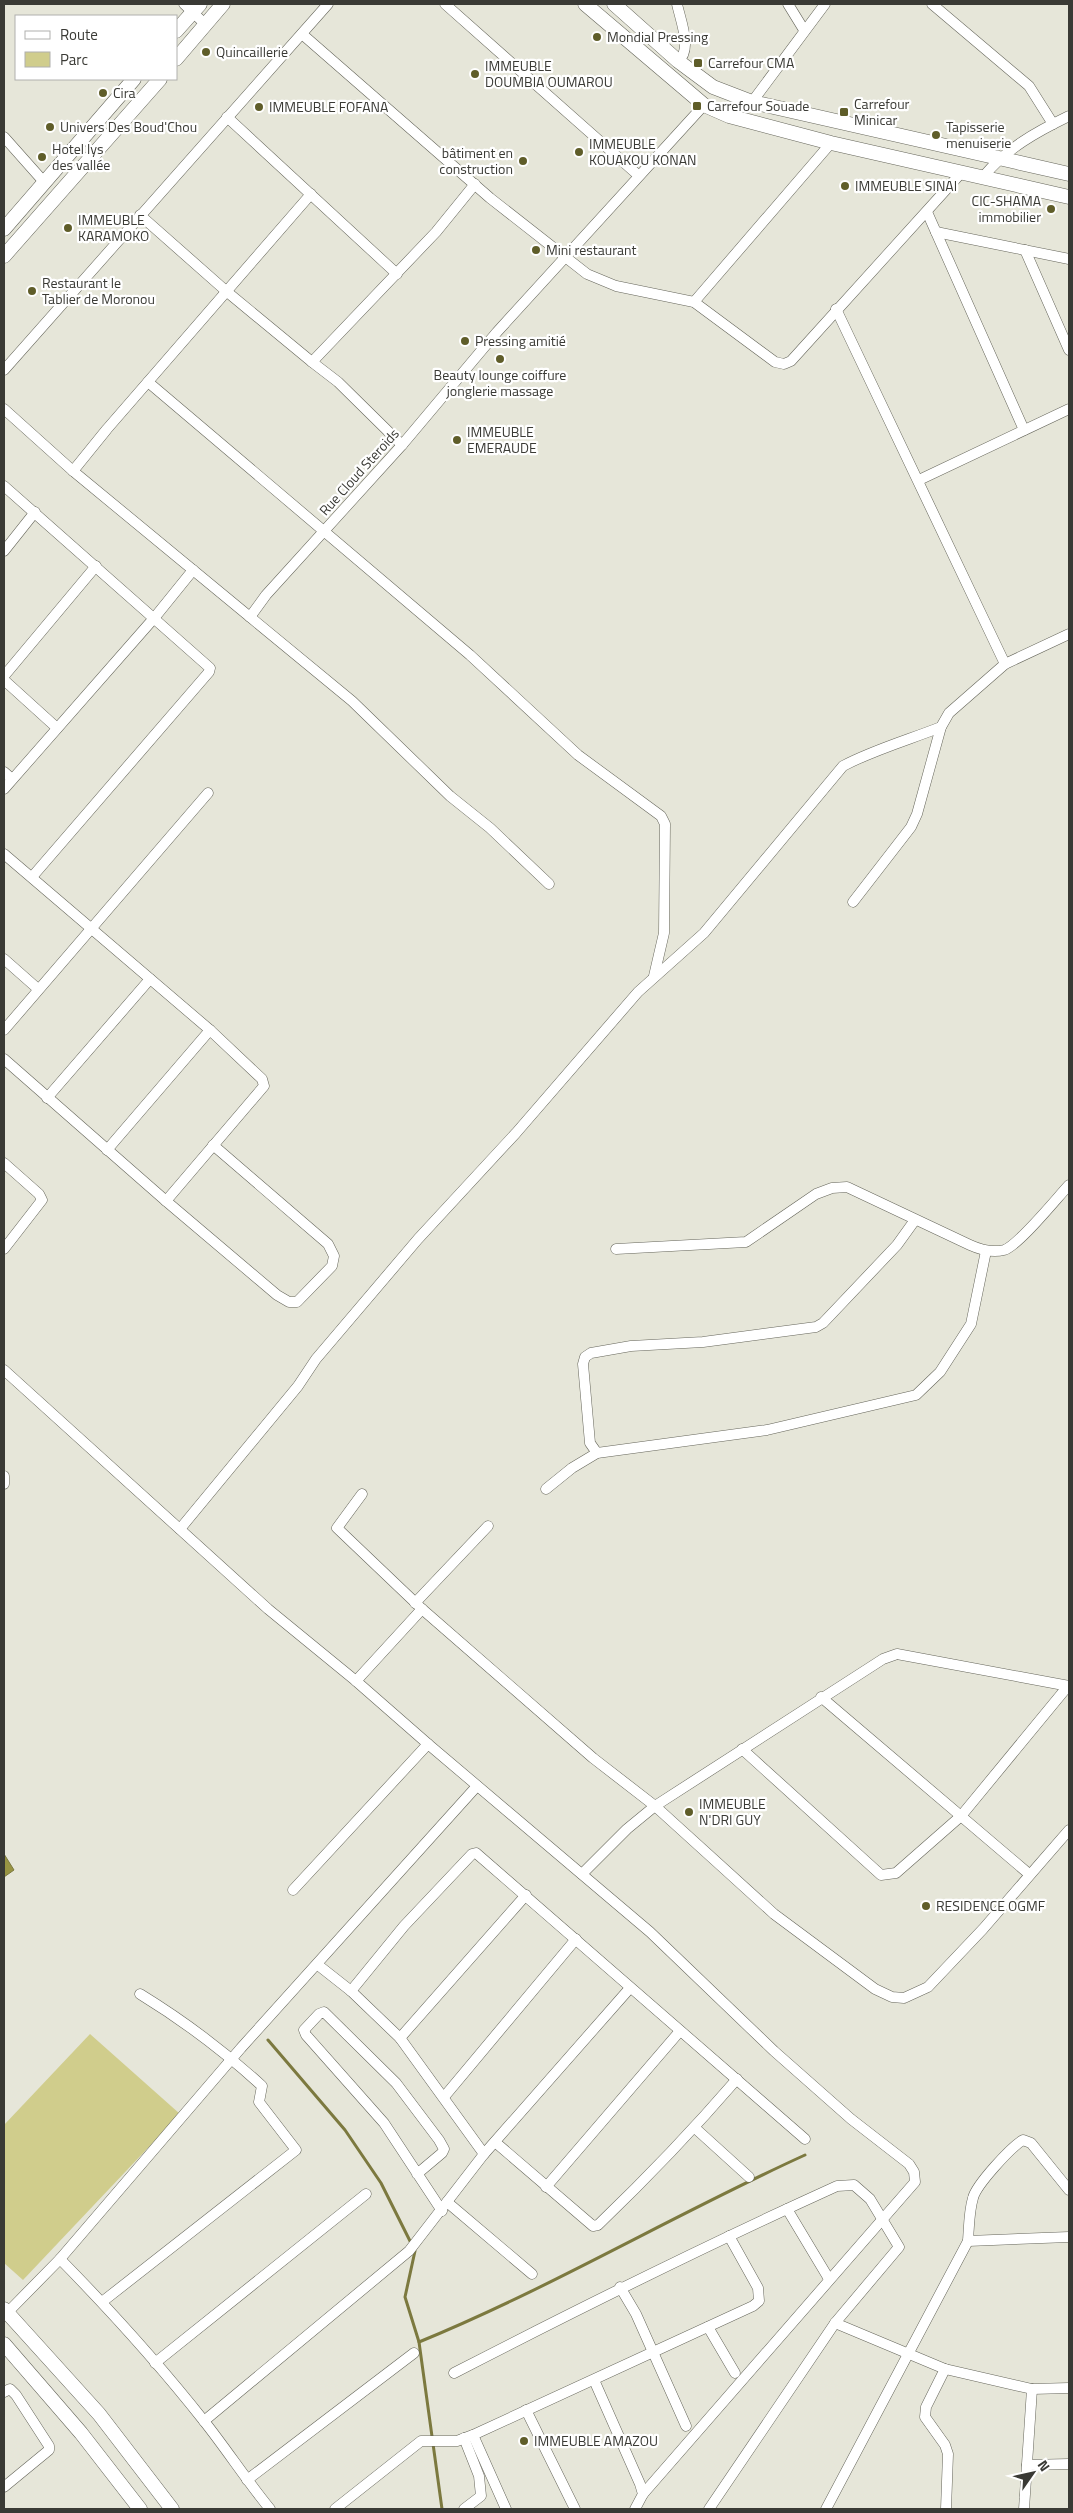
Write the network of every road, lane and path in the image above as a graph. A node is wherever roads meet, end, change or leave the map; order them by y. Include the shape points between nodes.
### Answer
1 (223, 4) edge
2 (328, 4) edge
3 (445, 4) edge
4 (585, 4) edge
5 (614, 4) edge
6 (677, 4) edge
7 (788, 4) edge
8 (825, 4) edge
9 (932, 4) edge
10 (192, 6) edge
11 (205, 24) junction
12 (178, 28) edge
13 (804, 30) junction
14 (302, 34) junction
15 (178, 57) edge
16 (678, 61) junction
17 (133, 80) edge
18 (159, 80) edge
19 (752, 102) junction
20 (704, 105) junction
21 (1069, 116) edge
22 (226, 117) junction
23 (1054, 124) junction
24 (4, 137) edge
25 (831, 143) junction
26 (999, 158) junction
27 (962, 172) junction
28 (1069, 174) edge
29 (638, 175) junction
30 (983, 177) junction
31 (44, 182) junction
32 (475, 184) junction
33 (311, 194) junction
34 (1069, 197) edge
35 (928, 212) junction
36 (140, 215) junction
37 (4, 229) edge
38 (936, 232) junction
39 (1025, 250) junction
40 (4, 256) edge
41 (564, 258) junction
42 (1069, 259) edge
43 (397, 274) junction
44 (226, 291) junction
45 (694, 302) junction
46 (836, 309) junction
47 (1069, 350) edge
48 (312, 362) junction
49 (4, 370) edge
50 (148, 382) junction
51 (4, 409) edge
52 (1069, 409) edge
53 (1024, 430) junction
54 (402, 445) junction
55 (73, 471) junction
56 (919, 480) junction
57 (4, 486) edge
58 (34, 512) junction
59 (326, 530) junction
60 (4, 551) edge
61 (96, 566) junction
62 (193, 570) junction
63 (250, 617) junction
64 (155, 618) junction
65 (1069, 634) edge
66 (1005, 664) junction
67 (4, 676) edge
68 (4, 680) edge
69 (941, 727) junction
70 (57, 728) junction
71 (4, 772) edge
72 (12, 779) junction
73 (4, 789) edge
74 (208, 793) dead end
75 (4, 854) edge
76 (32, 878) junction
77 (549, 884) dead end
78 (852, 902) dead end
79 (92, 929) junction
80 (4, 959) edge
81 (654, 976) junction
82 (150, 979) junction
83 (38, 989) junction
84 (4, 1030) edge
85 (210, 1030) junction
86 (4, 1059) edge
87 (47, 1098) junction
88 (214, 1145) junction
89 (107, 1150) junction
90 (4, 1163) edge
91 (1069, 1185) edge
92 (166, 1201) junction
93 (915, 1220) junction
94 (616, 1248) dead end
95 (4, 1249) edge
96 (986, 1251) junction
97 (4, 1370) edge
98 (597, 1453) junction
99 (4, 1476) edge
100 (4, 1484) edge
101 (546, 1489) dead end
102 (362, 1494) dead end
103 (488, 1526) dead end
104 (180, 1529) junction
105 (419, 1606) junction
106 (356, 1681) junction
107 (1068, 1686) edge
108 (821, 1697) junction
109 (428, 1744) junction
110 (742, 1750) junction
111 (477, 1786) junction
112 (655, 1806) junction
113 (961, 1816) junction
114 (1069, 1830) edge
115 (582, 1874) junction
116 (1029, 1874) junction
117 (293, 1890) dead end
118 (526, 1895) junction
119 (576, 1939) junction
120 (318, 1965) junction
121 (630, 1988) junction
122 (351, 1991) junction
123 (140, 1994) dead end
124 (680, 2031) junction
125 (400, 2038) junction
126 (232, 2059) junction
127 (737, 2079) junction
128 (444, 2097) junction
129 (695, 2128) junction
130 (805, 2139) dead end
131 (494, 2142) junction
132 (484, 2154) junction
133 (417, 2174) junction
134 (749, 2177) dead end
135 (546, 2186) junction
136 (1069, 2190) edge
137 (366, 2194) dead end
138 (444, 2206) junction
139 (787, 2209) junction
140 (883, 2220) junction
141 (729, 2236) junction
142 (1069, 2237) edge
143 (968, 2240) junction
144 (60, 2259) junction
145 (532, 2274) dead end
146 (829, 2279) junction
147 (620, 2287) junction
148 (102, 2302) junction
149 (5, 2311) edge
150 (835, 2323) junction
151 (708, 2327) junction
152 (4, 2344) edge
153 (414, 2353) dead end
154 (653, 2353) junction
155 (908, 2355) junction
156 (155, 2363) junction
157 (945, 2369) junction
158 (454, 2372) dead end
159 (735, 2373) dead end
160 (594, 2380) junction
161 (1069, 2388) edge
162 (1032, 2389) junction
163 (4, 2392) edge
164 (526, 2410) junction
165 (204, 2421) junction
166 (686, 2426) dead end
167 (465, 2438) junction
168 (1028, 2464) junction
169 (1069, 2464) edge
170 (247, 2480) junction
171 (4, 2487) edge
172 (643, 2494) junction
173 (140, 2509) edge
174 (172, 2509) edge
175 (270, 2509) edge
176 (335, 2509) edge
177 (464, 2509) edge
178 (506, 2509) edge
179 (575, 2509) edge
180 (635, 2509) edge
181 (709, 2509) edge
182 (826, 2509) edge
183 (946, 2509) edge
184 (1024, 2509) edge

1 - 11 main road
2 - 14 street
3 - 29 street
4 - 20 main road
5 - 16 main road
6 - 16 street via 685,39 685,49
7 - 13 street
8 - 13 street
9 - 23 street via 1029,86
10 - 11 street
10 - 12 main road
11 - 15 main road
13 - 19 street
14 - 22 street
14 - 32 street
16 - 19 main road via 712,88
17 - 31 main road
18 - 40 main road
19 - 26 main road
20 - 25 main road via 728,116
20 - 29 street, Rue Cloud Steroids
21 - 23 street
22 - 33 street
22 - 36 street
23 - 26 street
24 - 31 street
25 - 27 main road
25 - 45 street
26 - 28 main road
26 - 30 street
27 - 30 main road
27 - 35 street
29 - 41 street, Rue Cloud Steroids
30 - 34 main road
31 - 37 main road
32 - 41 street
32 - 43 street
33 - 43 street
33 - 44 street
35 - 38 street
35 - 46 street
36 - 44 street
36 - 49 street
38 - 39 street
38 - 53 street
39 - 42 street
39 - 47 street
41 - 45 street via 587,274 616,286
41 - 54 street, Rue Cloud Steroids
43 - 48 street
44 - 48 street
44 - 50 street
45 - 46 street via 775,362 784,364
46 - 56 street
48 - 54 street via 338,382
50 - 55 street
50 - 59 street
51 - 55 street
52 - 53 street
53 - 56 street
54 - 59 street, Rue Cloud Steroids
55 - 62 street
56 - 66 street
57 - 58 street
58 - 60 street
58 - 61 street
59 - 63 street, Rue Cloud Steroids
59 - 81 street via 470,655 578,755 661,816 665,824 664,933
61 - 64 street
61 - 67 street
62 - 63 street
62 - 64 street
63 - 77 street via 352,701 450,796 490,828
64 - 70 street
64 - 76 street via 207,664 209,672
65 - 66 street
66 - 69 street via 949,713
68 - 70 street
69 - 78 street via 917,814
69 - 81 street via 861,756 843,766 704,933
70 - 72 street
71 - 72 street
72 - 73 street
74 - 79 street
75 - 76 street
76 - 79 street
79 - 82 street
79 - 83 street
80 - 83 street
81 - 104 street via 418,1239 316,1358 298,1386
82 - 85 street
82 - 87 street
83 - 84 street
85 - 88 street via 259,1074 264,1086
85 - 89 street
86 - 87 street
87 - 89 street
88 - 92 street
88 - 92 street via 328,1244 334,1256 332,1266 297,1302 290,1302
89 - 92 street
90 - 95 street via 40,1194 42,1200
91 - 96 street via 1018,1241 1004,1250
93 - 94 street via 847,1187 832,1188 816,1194 746,1242
93 - 96 street
93 - 98 street via 885,1257 816,1327 703,1342 631,1346 585,1357 590,1443
96 - 98 street via 971,1324 940,1372 916,1395 767,1430
97 - 104 street
98 - 101 street
99 - 100 street
102 - 105 street via 337,1528
103 - 105 street
104 - 106 street via 268,1609
105 - 106 street
105 - 112 street via 579,1746
106 - 109 street
107 - 108 street via 897,1654 883,1659
107 - 113 street
108 - 110 street
108 - 113 street
109 - 111 street
109 - 117 street
110 - 112 street
110 - 113 street via 881,1875 896,1873
111 - 115 street
111 - 120 street
112 - 115 street
112 - 116 street via 774,1914 875,1989 892,1997 904,1998 928,1987
113 - 116 street
114 - 116 street
115 - 140 street via 650,1932 774,2051 851,2119 909,2164 915,2182
118 - 119 street
118 - 122 street via 482,1856 472,1854 404,1926
118 - 125 street
119 - 121 street
119 - 128 street
120 - 122 street
120 - 126 street
121 - 124 street
121 - 131 street
122 - 125 street
123 - 126 street via 174,2014
124 - 127 street
124 - 135 street
125 - 128 street
126 - 144 street
126 - 148 street via 262,2086 259,2102 296,2150
127 - 129 street
127 - 130 street
128 - 132 street
129 - 134 street
129 - 135 street via 598,2225 587,2223
131 - 132 street
131 - 135 street
132 - 138 street
133 - 133 street via 384,2123 306,2035 304,2030 319,2014 324,2012 396,2083 439,2140 444,2149 442,2153
133 - 138 street
136 - 143 street via 1031,2143 1023,2140 1006,2154 973,2196
137 - 156 street
138 - 145 street
138 - 165 street via 409,2251
139 - 140 street via 837,2186 854,2185 870,2200
139 - 141 street
139 - 146 street
140 - 146 street
140 - 150 street via 899,2247
141 - 147 street
141 - 151 street via 758,2288 759,2301
142 - 143 street
143 - 155 street
144 - 148 street
144 - 149 street
146 - 172 street
147 - 154 street
147 - 158 street
148 - 156 street
149 - 174 main road via 98,2414
150 - 155 street
150 - 181 street
151 - 154 street
151 - 159 street
152 - 173 main road via 81,2433
153 - 170 street
154 - 160 street
154 - 166 street
155 - 157 street
155 - 182 street
156 - 165 street
157 - 162 street
157 - 183 street via 924,2417 948,2454
160 - 164 street
160 - 172 street
161 - 162 street
162 - 168 street
163 - 171 street via 10,2389 16,2395 49,2446 49,2450
164 - 167 street
164 - 179 street
165 - 170 street
167 - 176 street via 421,2441
167 - 177 street via 479,2476 481,2496
167 - 178 street
168 - 169 street
168 - 184 street
170 - 175 street
172 - 180 street

